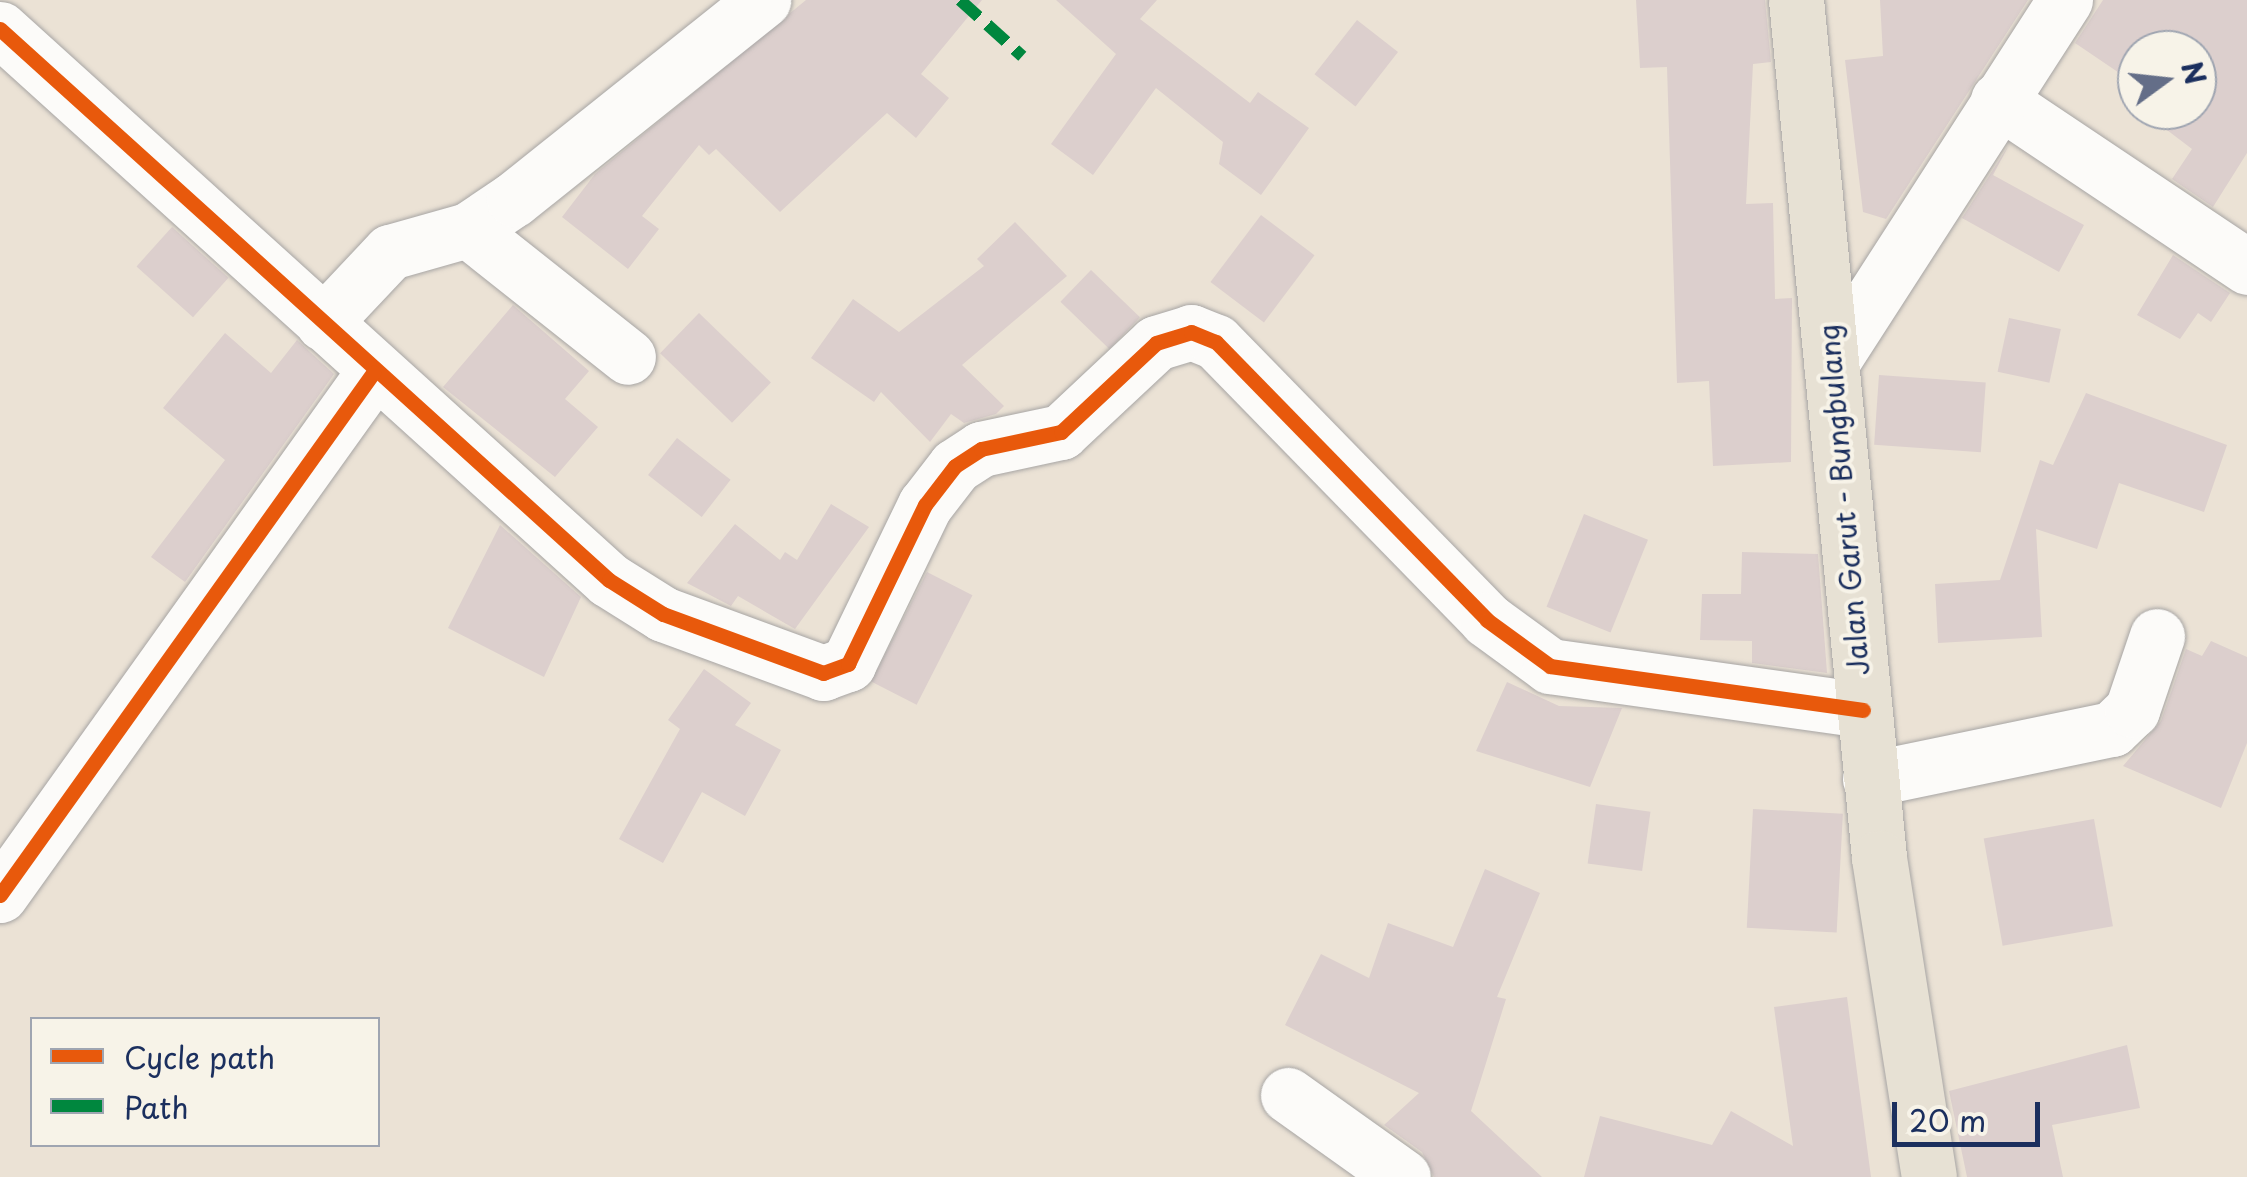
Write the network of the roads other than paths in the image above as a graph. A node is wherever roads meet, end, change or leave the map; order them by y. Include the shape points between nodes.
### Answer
1 (762, 0) edge
2 (1796, 0) edge
3 (2065, 0) edge
4 (0, 28) edge
5 (1998, 100) junction
6 (468, 230) junction
7 (2247, 267) edge
8 (323, 323) junction
9 (628, 357) dead end
10 (1830, 363) junction
11 (372, 373) junction
12 (2157, 636) dead end
13 (1863, 710) junction
14 (1870, 779) junction
15 (0, 895) edge
16 (1288, 1095) dead end
17 (1403, 1177) edge
18 (1928, 1177) edge

1 - 6 street
2 - 10 main road, Jalan Garut - Bungbulang
3 - 5 street
4 - 8 street
5 - 7 street
5 - 10 street
6 - 8 street via 390,252
6 - 9 street
8 - 11 street
10 - 13 main road, Jalan Garut - Bungbulang
11 - 13 street via 636,599 832,674 848,664 924,505 955,466 981,449 1060,432 1156,343 1202,334 1488,620 1550,666
11 - 15 street
12 - 14 street via 2132,710 2112,728
13 - 14 main road, Jalan Garut - Bungbulang
14 - 18 main road, Jalan Garut - Bungbulang
16 - 17 street

